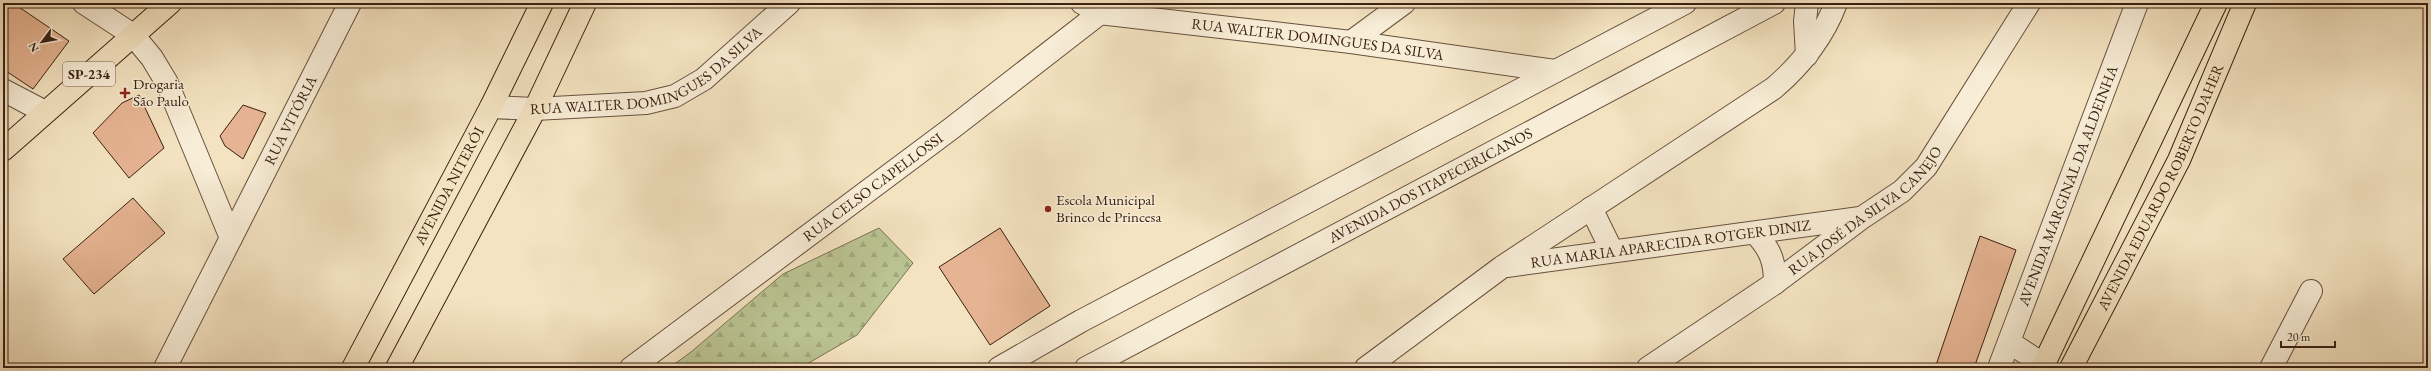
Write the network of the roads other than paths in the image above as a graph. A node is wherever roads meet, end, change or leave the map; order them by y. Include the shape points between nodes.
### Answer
1 (84, 3) edge
2 (170, 3) edge
3 (350, 3) edge
4 (542, 3) edge
5 (585, 3) edge
6 (789, 3) edge
7 (1404, 3) edge
8 (1685, 3) edge
9 (1774, 3) edge
10 (1807, 3) edge
11 (1836, 3) edge
12 (2029, 3) edge
13 (2137, 3) edge
14 (2216, 3) edge
15 (2246, 3) edge
16 (1098, 6) edge
17 (133, 35) junction
18 (1350, 42) junction
19 (1807, 55) junction
20 (1555, 71) junction
21 (3, 90) edge
22 (491, 107) junction
23 (535, 109) junction
24 (45, 112) junction
25 (3, 150) edge
26 (1590, 208) junction
27 (1863, 217) junction
28 (1755, 233) junction
29 (231, 238) junction
30 (1612, 251) junction
31 (1502, 267) junction
32 (1775, 283) junction
33 (2311, 291) dead end
34 (2009, 342) junction
35 (2043, 366) edge
36 (165, 368) edge
37 (353, 368) edge
38 (397, 368) edge
39 (631, 368) edge
40 (999, 368) edge
41 (1086, 368) edge
42 (1366, 368) edge
43 (1648, 368) edge
44 (1999, 368) edge
45 (2071, 368) edge
46 (2270, 368) edge

1 - 17 street
2 - 17 main road, SP-234
3 - 29 street, RUA VITÓRIA
4 - 22 main road, AVENIDA NITERÓI
5 - 23 main road
6 - 23 street, RUA WALTER DOMINGUES DA SILVA via 704,79 675,96 646,103
7 - 18 street
8 - 20 street
9 - 41 street, AVENIDA DOS ITAPECERICANOS
10 - 19 street
11 - 19 street via 1819,40
12 - 27 street, RUA JOSÉ DA SILVA CANEJO via 1926,167 1902,191
13 - 34 street, AVENIDA MARGINAL DA ALDEINHA
14 - 35 main road, AVENIDA EDUARDO ROBERTO DAHER
15 - 45 main road, AVENIDA EDUARDO ROBERTO DAHER via 2179,160
16 - 18 street, RUA WALTER DOMINGUES DA SILVA
16 - 39 street, RUA CELSO CAPELLOSSI via 952,128
17 - 24 main road, SP-234
17 - 29 street via 152,58 167,83
18 - 20 street, RUA WALTER DOMINGUES DA SILVA
19 - 26 street via 1795,71 1774,88
20 - 40 street via 1081,321
21 - 24 street
22 - 23 street, RUA WALTER DOMINGUES DA SILVA
22 - 37 main road, AVENIDA NITERÓI
23 - 38 main road
24 - 25 main road, SP-234
26 - 30 street
26 - 31 street
27 - 28 street, RUA MARIA APARECIDA ROTGER DINIZ
27 - 32 street, RUA JOSÉ DA SILVA CANEJO
28 - 30 street, RUA MARIA APARECIDA ROTGER DINIZ
28 - 32 street via 1772,254
29 - 36 street, RUA VITÓRIA
30 - 31 street, RUA MARIA APARECIDA ROTGER DINIZ
31 - 42 street
32 - 43 street, RUA JOSÉ DA SILVA CANEJO
33 - 46 street
34 - 35 street
34 - 44 street, AVENIDA MARGINAL DA ALDEINHA

